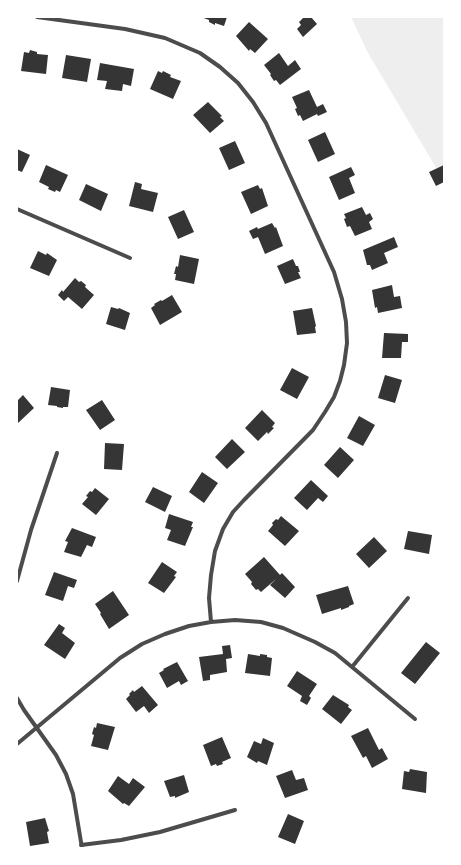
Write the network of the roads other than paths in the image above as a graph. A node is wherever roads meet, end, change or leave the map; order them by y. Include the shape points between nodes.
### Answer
1 (37, 17) edge
2 (17, 209) edge
3 (130, 258) dead end
4 (57, 453) dead end
5 (17, 581) edge
6 (408, 598) dead end
7 (211, 622) junction
8 (352, 667) junction
9 (17, 698) edge
10 (415, 719) dead end
11 (37, 728) junction
12 (17, 744) edge
13 (235, 810) dead end
14 (81, 846) edge

1 - 7 street via 125,29 165,38 200,53 238,83 266,123 334,272 342,299 347,343 340,382 334,397 312,430 233,512 223,529 215,551 211,575
2 - 3 street
4 - 5 street
6 - 8 street
7 - 8 street via 261,622 283,628 335,653
7 - 11 street via 189,626 142,644 120,658
8 - 10 street
9 - 11 street
11 - 12 street
11 - 14 street via 66,774 73,794
13 - 14 street via 160,832

